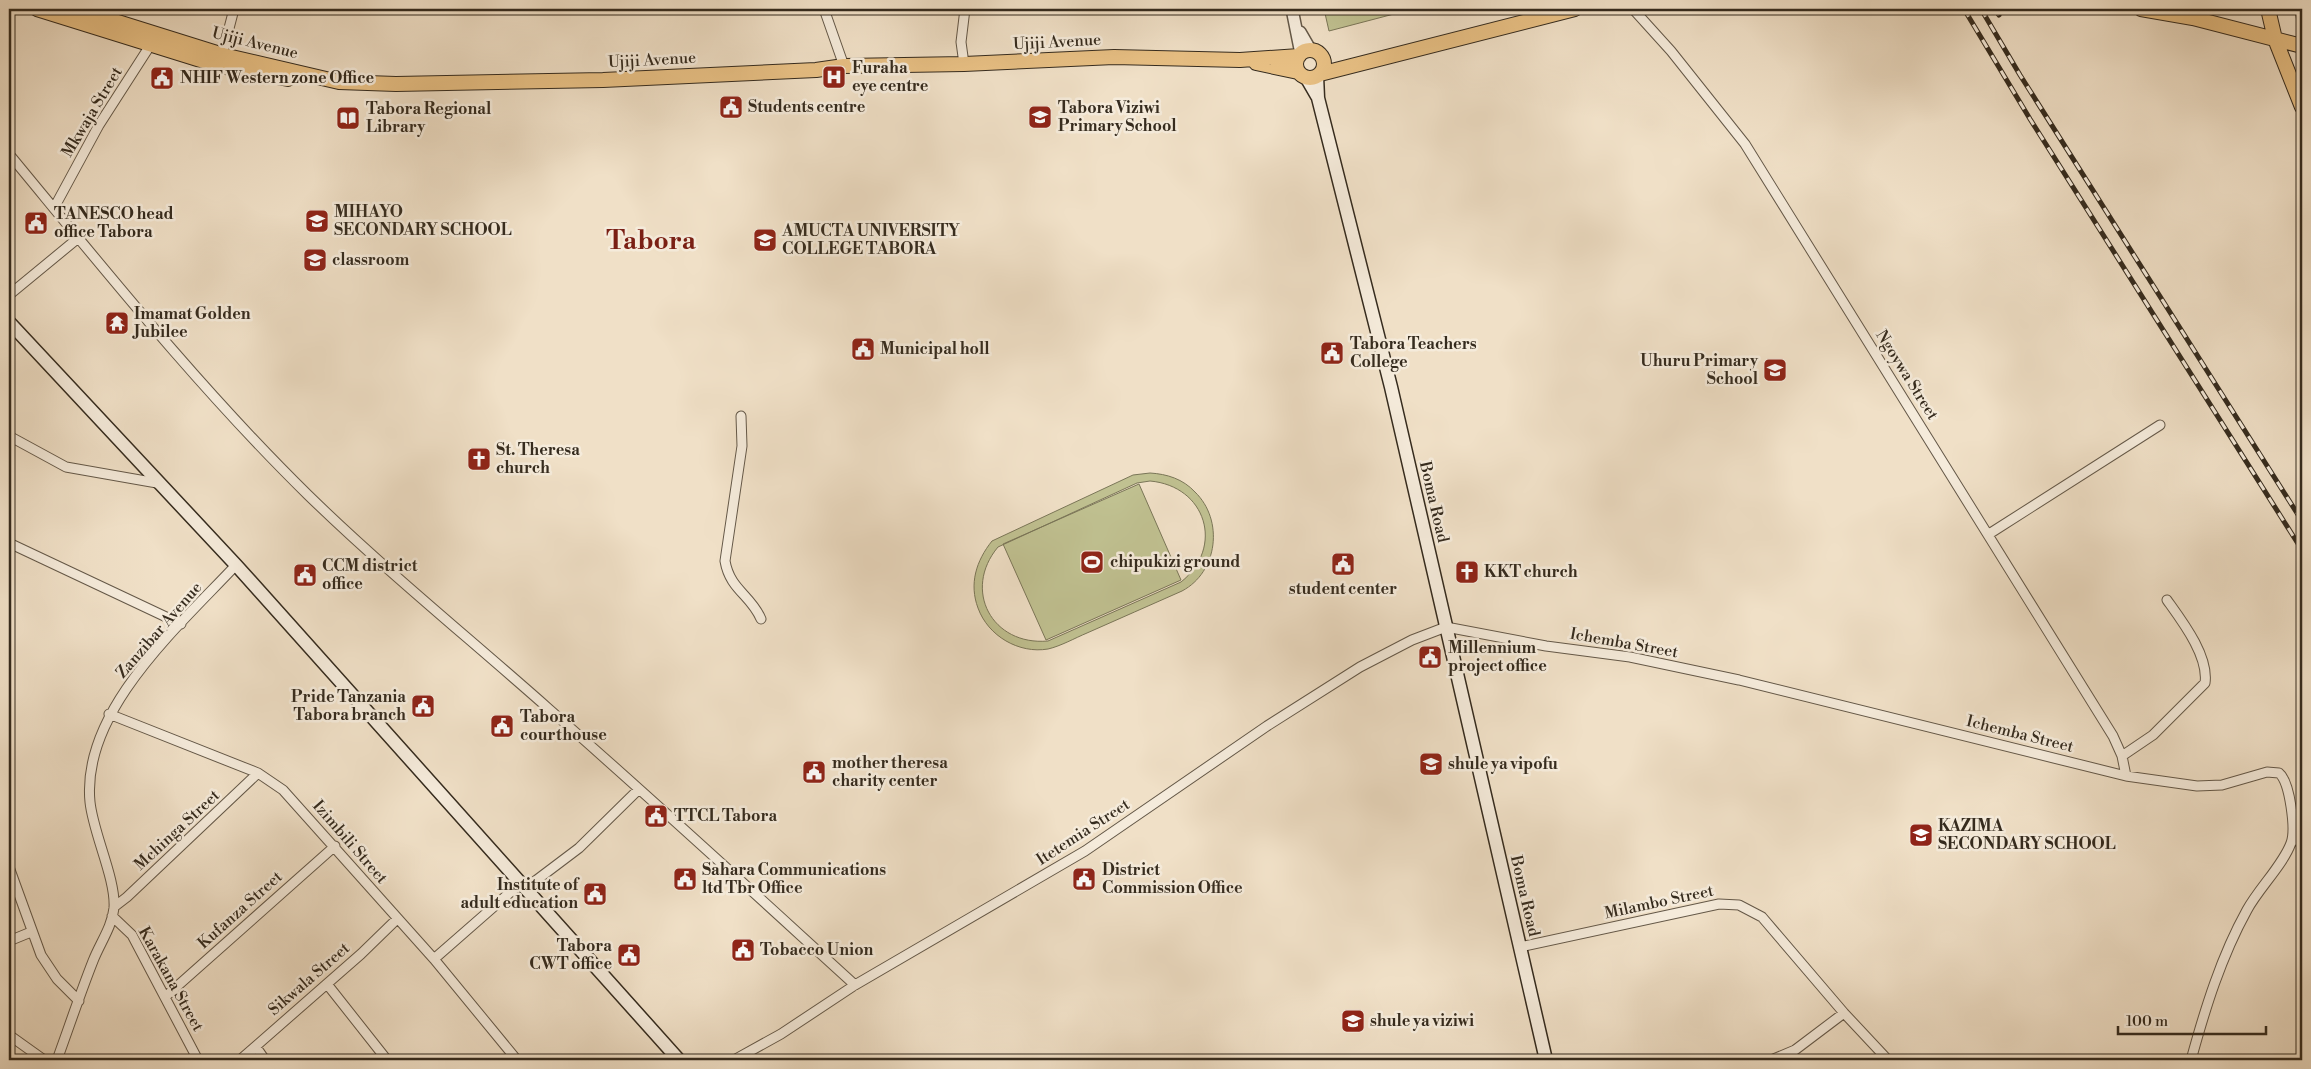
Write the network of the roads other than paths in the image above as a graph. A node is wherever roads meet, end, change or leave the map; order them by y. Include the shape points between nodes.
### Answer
1 (37, 9) edge
2 (76, 9) edge
3 (234, 9) edge
4 (824, 9) edge
5 (965, 9) edge
6 (1292, 9) edge
7 (1575, 9) edge
8 (1633, 9) edge
9 (2141, 9) edge
10 (2268, 9) edge
11 (2300, 9) edge
12 (105, 13) edge
13 (2302, 22) edge
14 (154, 39) junction
15 (2275, 39) junction
16 (2302, 46) edge
17 (1308, 54) junction
18 (221, 60) junction
19 (1240, 60) junction
20 (964, 64) junction
21 (1355, 64) junction
22 (844, 66) junction
23 (1310, 75) junction
24 (2302, 107) edge
25 (9, 154) edge
26 (54, 208) junction
27 (78, 239) junction
28 (9, 295) edge
29 (9, 322) edge
30 (741, 416) dead end
31 (2160, 426) dead end
32 (9, 436) edge
33 (157, 482) junction
34 (1989, 534) junction
35 (9, 543) edge
36 (236, 565) junction
37 (2167, 600) dead end
38 (762, 618) dead end
39 (181, 624) junction
40 (1446, 627) junction
41 (109, 714) junction
42 (2122, 756) junction
43 (258, 773) junction
44 (2126, 776) junction
45 (639, 789) junction
46 (2293, 833) junction
47 (335, 846) junction
48 (2302, 846) edge
49 (9, 867) edge
50 (524, 885) junction
51 (113, 912) junction
52 (397, 918) junction
53 (31, 932) junction
54 (9, 941) edge
55 (1520, 947) junction
56 (434, 959) junction
57 (327, 984) junction
58 (855, 985) junction
59 (165, 997) junction
60 (79, 1001) junction
61 (1844, 1013) junction
62 (9, 1035) edge
63 (256, 1047) junction
64 (44, 1060) edge
65 (57, 1060) edge
66 (198, 1060) edge
67 (240, 1060) edge
68 (265, 1060) edge
69 (387, 1060) edge
70 (517, 1060) edge
71 (679, 1060) edge
72 (734, 1060) edge
73 (1546, 1060) edge
74 (1771, 1060) edge
75 (1888, 1060) edge
76 (2190, 1060) edge

1 - 14 highway
2 - 12 highway, Ujiji Avenue
3 - 18 street
4 - 22 street
5 - 20 street via 961,42
6 - 17 street
7 - 21 highway
8 - 34 street, Ngoywa Street via 1745,144
9 - 15 highway via 2193,18
10 - 15 highway
11 - 13 street
12 - 14 highway, Ujiji Avenue
14 - 18 highway, Ujiji Avenue
14 - 26 street, Mkwaja Street via 98,125
15 - 16 highway
15 - 24 highway
17 - 19 highway
17 - 21 highway
17 - 23 highway via 1297,61
17 - 23 highway via 1324,64
18 - 22 highway, Ujiji Avenue via 339,82 396,84 603,80
19 - 20 highway, Ujiji Avenue via 1114,57
19 - 23 highway
20 - 22 highway, Ujiji Avenue
21 - 23 highway
23 - 40 main road, Boma Road via 1391,387
25 - 26 street
26 - 27 street
27 - 28 street
27 - 45 street via 215,398 308,495 464,637
29 - 33 main road
30 - 38 street via 742,446 725,561 730,579
31 - 34 street
32 - 33 street via 66,467
33 - 36 main road
34 - 42 street, Ngoywa Street via 2113,736
35 - 39 street
36 - 39 street, Zanzibar Avenue
36 - 50 main road
37 - 42 street via 2192,636 2204,668 2205,683 2153,735
39 - 41 street, Zanzibar Avenue via 143,666
40 - 44 street, Ichemba Street via 1546,646 1630,657 1730,678
40 - 55 main road, Boma Road
40 - 58 street, Itetemia Street via 1412,640 1360,667 1267,726 1085,851
41 - 43 street, Izimbili Street
41 - 51 street, Zanzibar Avenue via 91,761 89,777 90,803
42 - 44 street, Ngoywa Street
43 - 47 street, Izimbili Street via 284,790
43 - 51 street, Mchinga Street
44 - 46 street, Ichemba Street via 2197,786 2222,785 2276,772 2284,780
45 - 50 street via 579,848
45 - 58 street
46 - 48 street
46 - 76 street, Ichemba Street via 2284,857 2262,885 2236,930 2207,1000
47 - 52 street, Izimbili Street
47 - 59 street, Kufanza Street
49 - 53 street
50 - 56 street
50 - 71 main road
51 - 59 street, Karakana Street via 132,935
51 - 60 street
52 - 56 street, Izimbili Street
52 - 57 street, Sikwala Street
53 - 54 street
53 - 60 street via 48,967
55 - 61 street, Milambo Street via 1719,904 1739,905 1762,917
55 - 73 main road, Boma Road
56 - 70 street, Izimbili Street
57 - 63 street, Sikwala Street
57 - 69 street
58 - 72 street, Itetemia Street via 781,1034
59 - 66 street, Karakana Street
60 - 65 street
61 - 74 street via 1794,1050
61 - 75 street, Milambo Street
62 - 64 street
63 - 67 street, Sikwala Street
63 - 68 street

